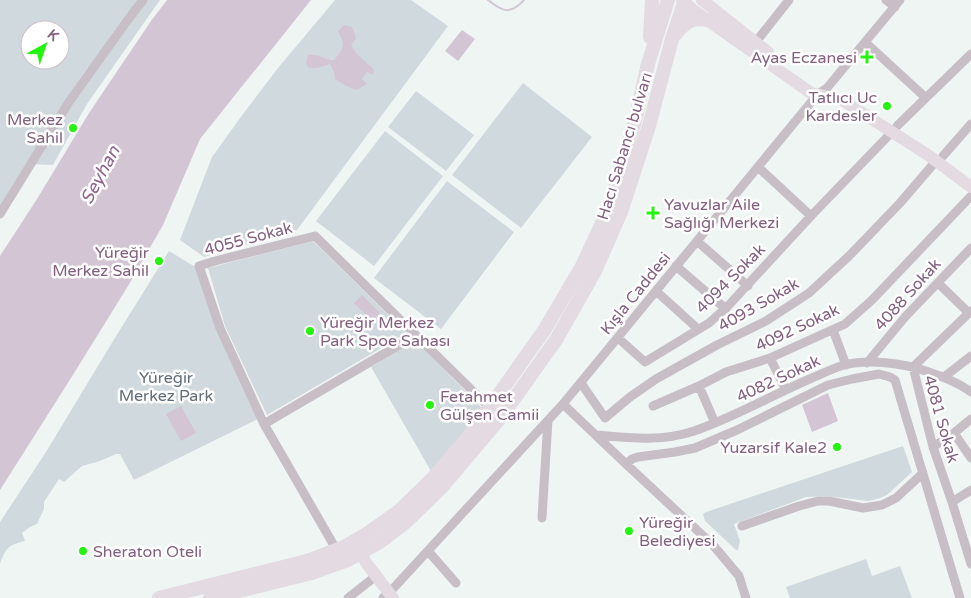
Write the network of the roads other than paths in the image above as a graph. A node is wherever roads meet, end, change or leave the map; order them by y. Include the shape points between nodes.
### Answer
1 (143, 0) edge
2 (652, 0) edge
3 (668, 0) edge
4 (702, 0) edge
5 (789, 0) edge
6 (886, 0) edge
7 (684, 1) edge
8 (897, 3) edge
9 (708, 20) junction
10 (672, 39) junction
11 (865, 42) junction
12 (755, 43) junction
13 (971, 54) edge
14 (648, 64) junction
15 (822, 91) junction
16 (926, 98) junction
17 (971, 124) edge
18 (895, 129) junction
19 (939, 158) junction
20 (758, 167) junction
21 (971, 176) edge
22 (971, 187) edge
23 (971, 196) edge
24 (0, 214) edge
25 (812, 216) junction
26 (697, 241) junction
27 (971, 248) edge
28 (676, 266) junction
29 (938, 283) junction
30 (748, 286) junction
31 (656, 291) junction
32 (726, 308) junction
33 (970, 312) edge
34 (698, 329) junction
35 (834, 330) junction
36 (416, 335) junction
37 (618, 338) junction
38 (971, 356) edge
39 (770, 358) junction
40 (867, 362) junction
41 (846, 365) junction
42 (913, 367) junction
43 (944, 377) junction
44 (580, 383) junction
45 (699, 386) junction
46 (786, 390) junction
47 (971, 392) edge
48 (563, 404) junction
49 (653, 406) dead end
50 (490, 408) junction
51 (971, 419) edge
52 (548, 420) junction
53 (715, 423) junction
54 (264, 424) junction
55 (954, 433) junction
56 (596, 435) junction
57 (933, 447) junction
58 (971, 458) edge
59 (626, 464) junction
60 (923, 473) junction
61 (971, 490) edge
62 (952, 502) junction
63 (542, 518) dead end
64 (742, 526) dead end
65 (355, 540) junction
66 (968, 543) edge
67 (336, 550) junction
68 (428, 550) junction
69 (361, 554) junction
70 (971, 564) edge
71 (376, 576) junction
72 (456, 583) dead end
73 (227, 596) edge
74 (388, 596) edge
75 (158, 598) edge
76 (210, 598) edge
77 (348, 598) edge
78 (746, 598) edge
79 (960, 598) edge

1 - 24 street via 69,102
2 - 14 main road
3 - 14 main road, Hacı Sabancı bulvarı
4 - 12 main road
5 - 12 street
6 - 8 street
7 - 9 main road
7 - 10 main road, Hacı Sabancı bulvarı
8 - 11 street, Kışla Caddesi
9 - 10 main road via 691,20
9 - 15 main road via 811,93
10 - 69 main road, Hacı Sabancı bulvarı via 649,126 621,212 595,270 556,340 501,417 442,487 406,522
11 - 15 street, Kışla Caddesi
11 - 16 street
12 - 15 main road
13 - 16 street, 4094 Sokak
14 - 50 main road, Hacı Sabancı bulvarı via 609,208 582,266 550,321
15 - 18 main road
15 - 20 street, Kışla Caddesi
16 - 18 street, 4094 Sokak
17 - 19 street
18 - 19 main road
18 - 25 street, 4094 Sokak
19 - 21 main road
19 - 22 main road
19 - 44 street, 4093 Sokak via 900,203 809,294 656,379 604,418
20 - 25 street
20 - 26 street, Kışla Caddesi
23 - 35 street, 4092 Sokak via 872,300
25 - 30 street, 4094 Sokak
26 - 28 street, Kışla Caddesi
26 - 30 street
27 - 29 street, 4088 Sokak
28 - 31 street, Kışla Caddesi
28 - 32 street
29 - 33 street
29 - 40 street, 4088 Sokak
30 - 32 street, 4094 Sokak
31 - 34 street
31 - 37 street, Kışla Caddesi
32 - 34 street, 4094 Sokak
33 - 42 street
34 - 37 street, 4094 Sokak via 645,362
35 - 39 street, 4092 Sokak
35 - 41 street
36 - 50 street, 4055 Sokak
36 - 54 street
36 - 54 street, 4055 Sokak via 315,236 199,266 220,328
37 - 44 street, Kışla Caddesi
38 - 43 street
39 - 45 street, 4092 Sokak via 726,372
39 - 46 street
40 - 41 street, 4082 Sokak
40 - 42 street, 4082 Sokak
41 - 46 street, 4082 Sokak
42 - 43 street, 4082 Sokak
42 - 57 street, 4081 Sokak
43 - 47 street, 4082 Sokak
44 - 48 street, Kışla Caddesi
45 - 49 street, 4092 Sokak
45 - 53 street
46 - 53 street, 4082 Sokak
48 - 52 street, Kışla Caddesi
48 - 56 street
50 - 65 main road, Hacı Sabancı bulvarı via 433,478 398,511
51 - 55 street
52 - 63 street
52 - 68 street, Kışla Caddesi
53 - 56 street, 4082 Sokak via 664,439
54 - 67 street, 4055 Sokak
55 - 57 street
55 - 58 street
56 - 59 street
57 - 62 street, 4081 Sokak
59 - 60 street via 638,457 694,448 828,386 879,374 895,380
59 - 78 street via 713,544 739,576
60 - 64 street via 896,498 882,505 863,508 818,501
60 - 79 street
61 - 62 street
62 - 66 street, 4081 Sokak
65 - 67 main road, Hacı Sabancı bulvarı
65 - 69 main road
66 - 70 street, 4081 Sokak
67 - 75 main road, Hacı Sabancı bulvarı via 307,561
68 - 72 street
68 - 74 street, Kışla Caddesi
69 - 71 main road
69 - 73 main road, Hacı Sabancı bulvarı via 312,573
71 - 74 main road
71 - 77 street
73 - 76 main road, Hacı Sabancı bulvarı

